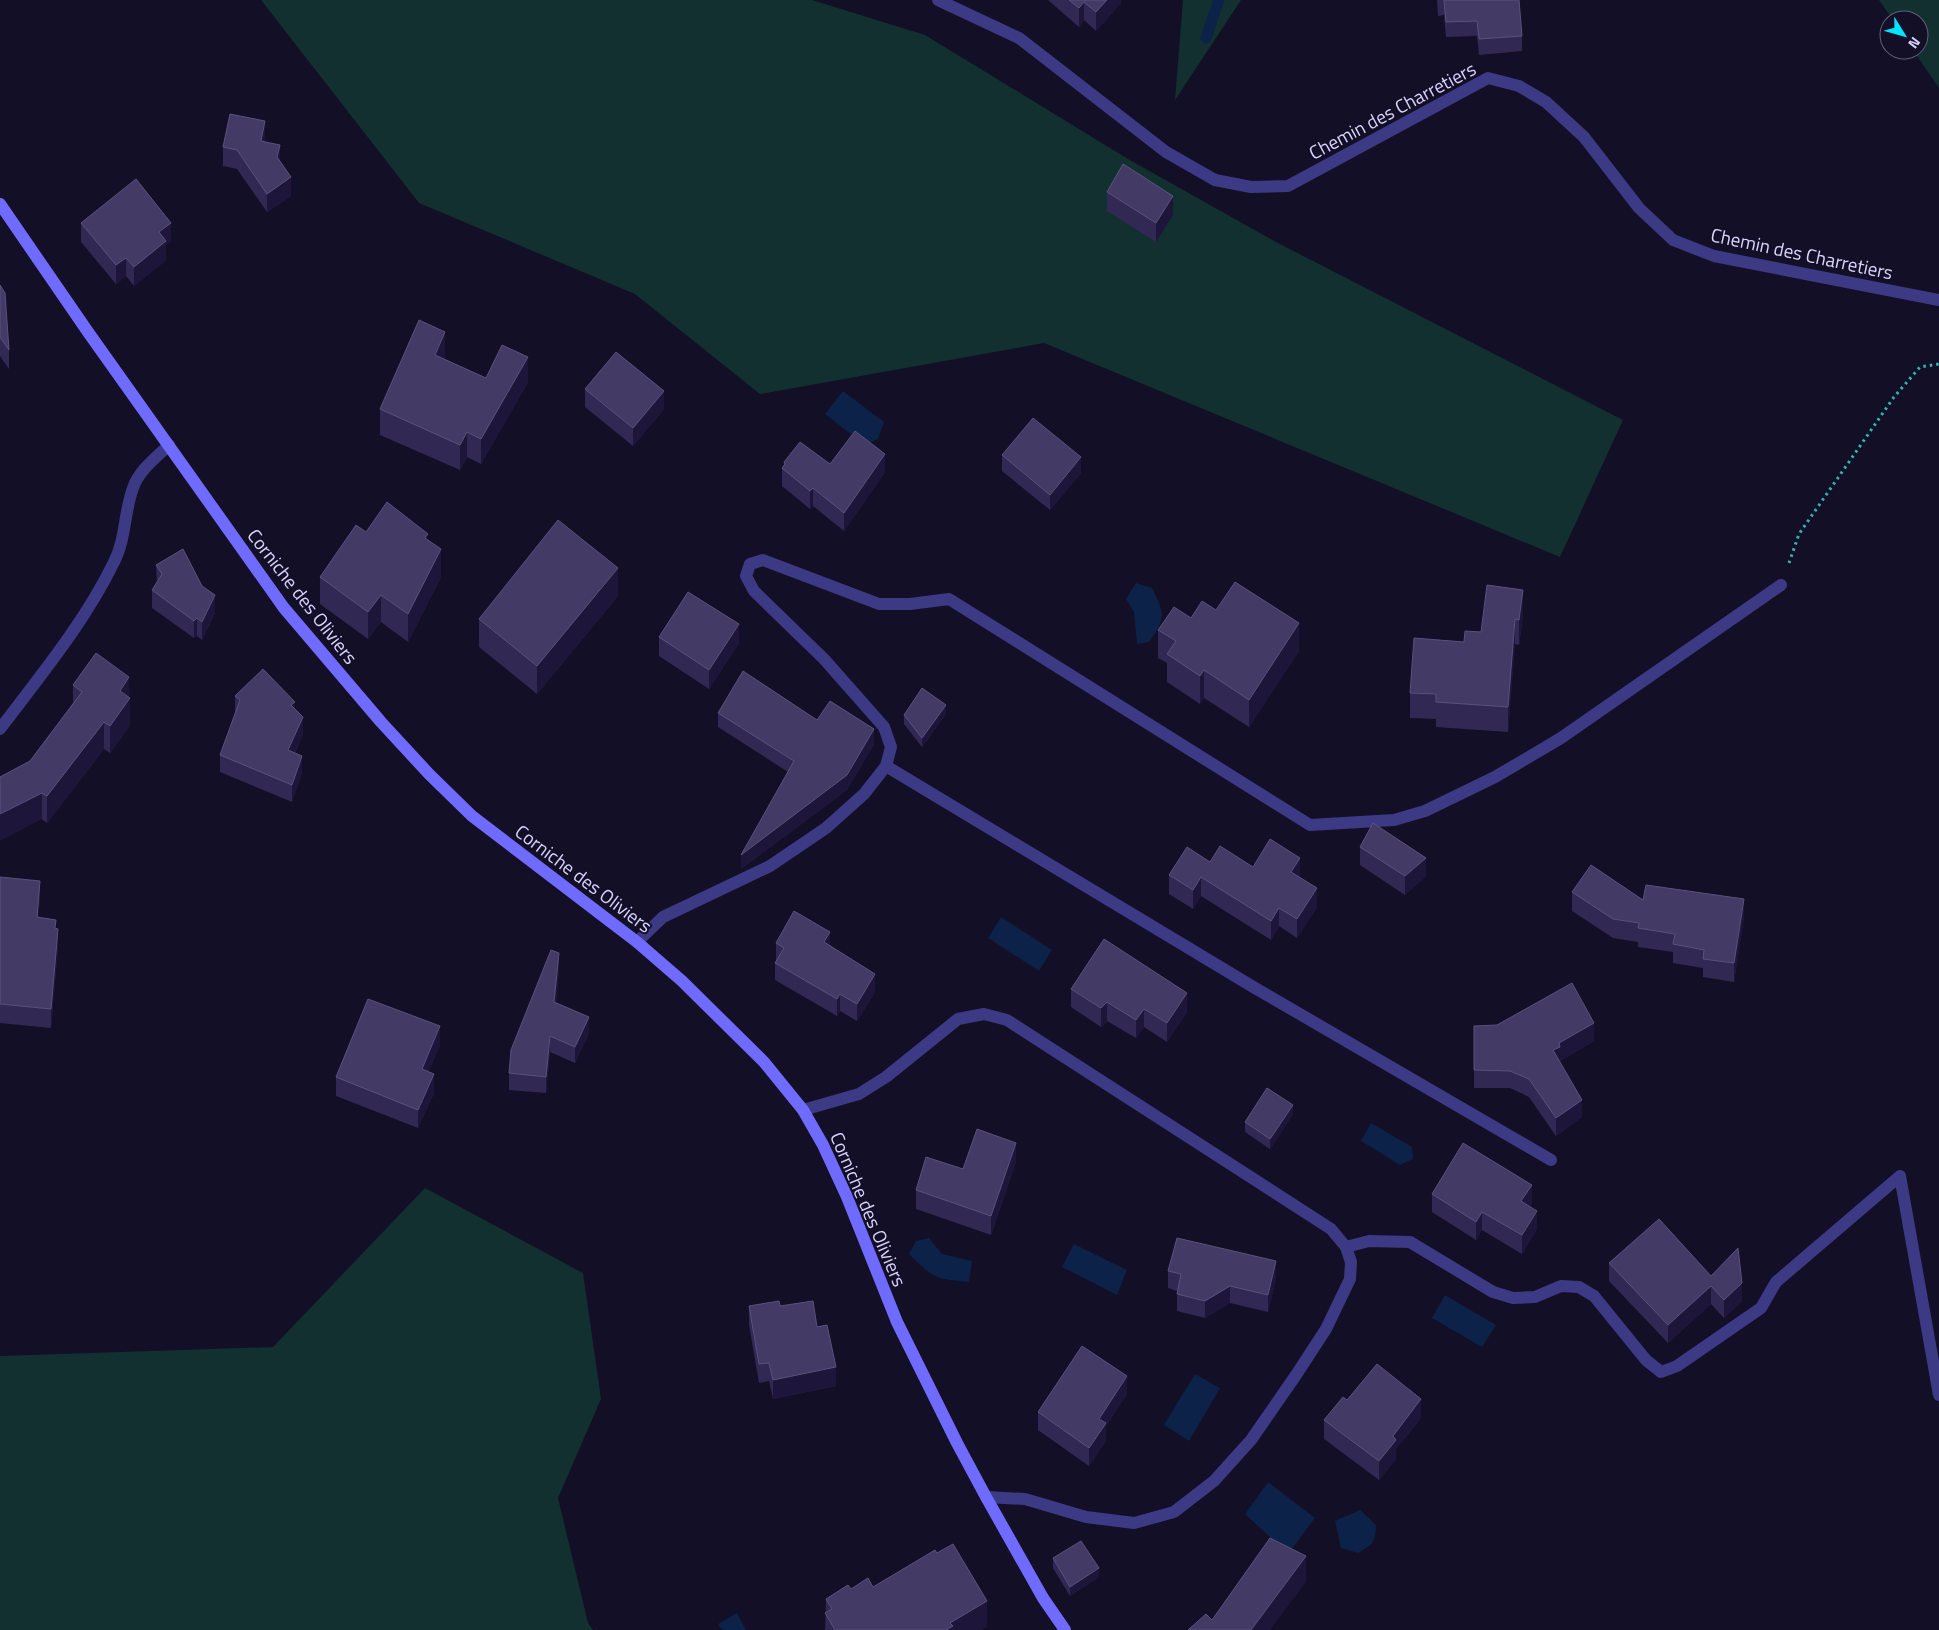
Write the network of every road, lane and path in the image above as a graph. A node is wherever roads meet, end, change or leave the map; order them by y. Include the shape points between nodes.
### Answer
1 (938, 0) edge
2 (0, 204) edge
3 (1939, 300) edge
4 (1939, 364) edge
5 (169, 445) junction
6 (1781, 585) joint
7 (0, 729) edge
8 (886, 766) junction
9 (637, 942) junction
10 (803, 1110) junction
11 (1551, 1160) dead end
12 (1346, 1247) junction
13 (1939, 1395) edge
14 (986, 1497) junction
15 (1065, 1630) edge

1 - 3 street, Chemin des Charretiers via 1019,38 1166,152 1215,180 1251,187 1288,186 1488,78 1519,86 1546,102 1584,137 1639,208 1673,240 1714,256
2 - 5 street, Corniche des Oliviers
4 - 6 path via 1920,367 1894,396 1799,534
5 - 7 street via 145,468 133,488 115,561 87,609
5 - 9 street, Corniche des Oliviers via 284,608 429,774 472,816
6 - 8 street via 1561,738 1495,777 1425,811 1394,820 1310,825 949,599 879,604 763,560 750,564 746,576 754,591 824,659 884,727 892,747
8 - 9 street via 864,794 826,828 770,866 662,918
8 - 11 street via 1255,988
9 - 10 street, Corniche des Oliviers via 682,981 764,1062
10 - 12 street via 859,1094 886,1077 958,1019 984,1014 1007,1020 1023,1030 1331,1229
10 - 14 street, Corniche des Oliviers via 847,1197 896,1322
12 - 13 street via 1369,1241 1410,1242 1493,1292 1512,1298 1535,1297 1561,1286 1579,1287 1594,1296 1646,1360 1661,1372 1678,1366 1761,1308 1776,1282 1900,1176
12 - 14 street via 1351,1262 1350,1279 1326,1329 1251,1440 1214,1481 1174,1512 1134,1523 1086,1517 1025,1499
14 - 15 street, Corniche des Oliviers via 1043,1598

